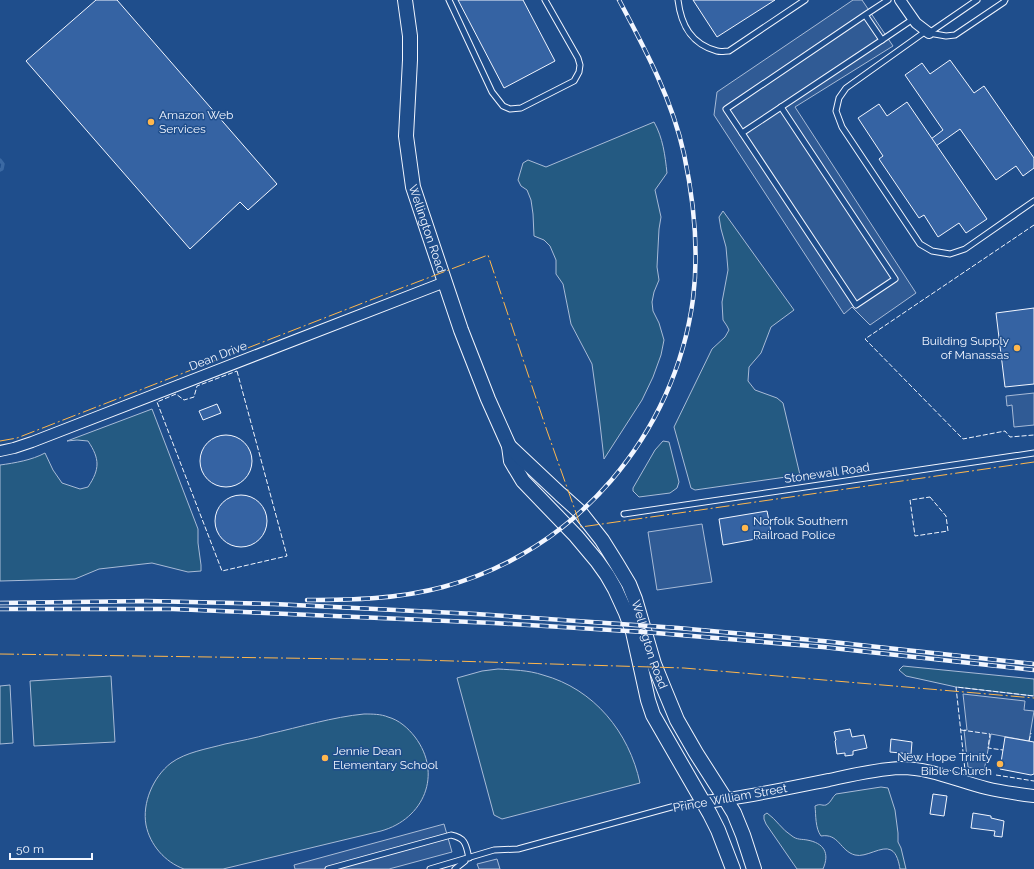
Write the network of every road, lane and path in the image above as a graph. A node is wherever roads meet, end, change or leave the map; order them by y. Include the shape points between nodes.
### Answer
1 (404, 0) edge
2 (449, 0) edge
3 (546, 0) edge
4 (678, 0) edge
5 (805, 0) edge
6 (888, 0) edge
7 (900, 0) edge
8 (977, 0) edge
9 (1005, 0) edge
10 (970, 2) edge
11 (865, 15) junction
12 (913, 19) junction
13 (928, 32) junction
14 (882, 40) junction
15 (781, 107) junction
16 (742, 133) junction
17 (1034, 201) edge
18 (445, 282) junction
19 (509, 446) junction
20 (0, 451) edge
21 (1034, 453) edge
22 (624, 514) dead end
23 (1034, 796) edge
24 (726, 800) junction
25 (703, 802) junction
26 (469, 858) junction
27 (328, 869) edge
28 (430, 869) edge
29 (455, 869) edge
30 (733, 869) edge
31 (754, 869) edge

1 - 18 main road, Wellington Road via 410,42 406,136 413,187
2 - 3 lane via 492,92 503,106 510,109 521,108 574,81 579,72 578,58
4 - 5 lane via 687,32 698,42 717,51 729,51
6 - 11 lane
7 - 12 street
8 - 10 lane
9 - 13 lane via 955,35
10 - 13 lane
11 - 14 lane
11 - 16 lane via 726,109
12 - 13 street
12 - 14 lane
13 - 17 lane via 846,88 839,98 836,111 842,127 920,244 932,251 950,254 965,249
14 - 15 lane
15 - 16 lane
15 - 16 lane via 895,279 856,305
18 - 19 main road, Wellington Road via 461,330
18 - 20 street, Dean Drive via 28,443
19 - 24 main road, Wellington Road via 580,512 618,564 635,599 654,664 678,720
19 - 25 main road, Wellington Road via 512,461 524,481 576,536 613,584 631,625 653,715
21 - 22 lane, Stonewall Road
23 - 24 street, Prince William Street via 988,789 932,772 902,768
24 - 25 street, Prince William Street
24 - 31 main road, Wellington Road via 739,825
25 - 26 lane, Prince William Street via 675,806 518,849 498,849
25 - 30 main road, Wellington Road via 718,830
26 - 27 lane via 463,840 451,835
26 - 28 lane, Prince William Street
26 - 29 lane

